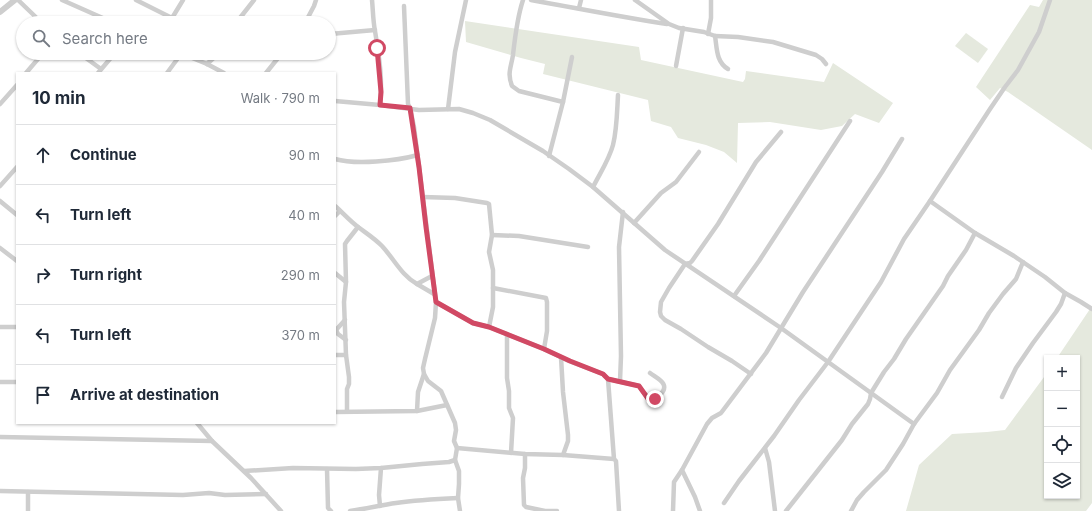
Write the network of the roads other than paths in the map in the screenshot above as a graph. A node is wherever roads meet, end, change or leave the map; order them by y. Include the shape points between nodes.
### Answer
1 (15, 0) edge
2 (18, 0) edge
3 (62, 0) edge
4 (136, 0) edge
5 (183, 0) edge
6 (254, 0) edge
7 (316, 0) edge
8 (372, 0) edge
9 (466, 0) edge
10 (523, 0) edge
11 (531, 0) edge
12 (580, 0) edge
13 (635, 0) edge
14 (711, 0) edge
15 (1050, 0) edge
16 (404, 6) dead end
17 (579, 8) junction
18 (0, 12) edge
19 (35, 16) edge
20 (98, 16) edge
21 (168, 16) edge
22 (173, 16) edge
23 (241, 16) edge
24 (309, 16) edge
25 (669, 24) junction
26 (683, 28) junction
27 (374, 30) junction
28 (336, 33) edge
29 (708, 34) junction
30 (715, 36) junction
31 (572, 57) dead end
32 (37, 60) edge
33 (87, 60) edge
34 (109, 60) edge
35 (176, 60) edge
36 (198, 60) edge
37 (211, 60) edge
38 (276, 60) edge
39 (207, 64) junction
40 (826, 64) dead end
41 (676, 66) dead end
42 (728, 69) dead end
43 (99, 71) edge
44 (27, 72) edge
45 (167, 72) edge
46 (222, 72) edge
47 (267, 72) edge
48 (16, 87) edge
49 (618, 95) dead end
50 (336, 101) edge
51 (563, 102) junction
52 (0, 104) edge
53 (380, 105) junction
54 (410, 108) junction
55 (448, 109) junction
56 (850, 121) dead end
57 (781, 132) dead end
58 (902, 139) dead end
59 (699, 152) dead end
60 (418, 156) junction
61 (549, 156) junction
62 (336, 159) edge
63 (16, 168) edge
64 (0, 186) edge
65 (593, 186) junction
66 (422, 197) junction
67 (0, 201) edge
68 (930, 201) junction
69 (336, 207) edge
70 (340, 211) junction
71 (622, 212) junction
72 (16, 214) edge
73 (336, 215) edge
74 (634, 223) junction
75 (358, 227) junction
76 (975, 233) junction
77 (492, 235) junction
78 (588, 247) dead end
79 (0, 248) edge
80 (16, 260) edge
81 (1023, 262) junction
82 (685, 264) junction
83 (346, 272) junction
84 (337, 275) edge
85 (432, 276) junction
86 (346, 282) junction
87 (417, 284) junction
88 (493, 288) junction
89 (1065, 293) junction
90 (434, 294) junction
91 (734, 296) junction
92 (436, 302) junction
93 (1092, 309) edge
94 (345, 320) junction
95 (0, 327) edge
96 (16, 327) edge
97 (489, 327) junction
98 (781, 328) junction
99 (336, 329) edge
100 (336, 331) edge
101 (507, 335) junction
102 (346, 340) junction
103 (544, 349) junction
104 (336, 355) edge
105 (346, 355) junction
106 (562, 357) junction
107 (570, 361) junction
108 (828, 362) junction
109 (562, 370) junction
110 (650, 373) dead end
111 (424, 374) junction
112 (751, 374) junction
113 (608, 379) junction
114 (620, 381) junction
115 (0, 382) edge
116 (16, 382) edge
117 (871, 393) junction
118 (1002, 397) dead end
119 (447, 405) junction
120 (417, 411) junction
121 (336, 412) edge
122 (347, 412) junction
123 (198, 424) edge
124 (914, 424) junction
125 (0, 437) edge
126 (212, 441) junction
127 (457, 448) junction
128 (765, 448) junction
129 (511, 453) junction
130 (525, 454) junction
131 (564, 455) junction
132 (614, 459) junction
133 (455, 460) junction
134 (449, 462) junction
135 (457, 466) junction
136 (381, 468) junction
137 (327, 469) junction
138 (253, 470) junction
139 (682, 470) junction
140 (244, 471) junction
141 (251, 478) junction
142 (260, 489) junction
143 (0, 492) edge
144 (28, 492) junction
145 (257, 494) junction
146 (266, 494) junction
147 (458, 498) junction
148 (724, 503) dead end
149 (380, 506) junction
150 (28, 511) edge
151 (281, 511) edge
152 (331, 511) edge
153 (350, 511) edge
154 (460, 511) edge
155 (557, 511) edge
156 (619, 511) edge
157 (673, 511) edge
158 (700, 511) edge
159 (775, 511) edge
160 (786, 511) edge
161 (851, 511) edge

1 - 18 street
2 - 19 street
3 - 20 street
4 - 21 street
5 - 22 street
6 - 23 street
7 - 24 street
8 - 27 street
9 - 55 street via 455,52
10 - 51 street via 510,68 512,86 519,91
11 - 17 street
12 - 17 street
13 - 25 street
14 - 29 street
15 - 68 street via 1039,32 1018,70
16 - 54 street via 407,94
17 - 25 street
25 - 26 street
26 - 29 street
26 - 41 street
27 - 28 street
27 - 53 street via 379,62
29 - 30 street
30 - 40 street via 773,42 816,55
30 - 42 street via 719,60
31 - 51 street
32 - 44 street
33 - 43 street
34 - 43 street
35 - 45 street
36 - 39 street
37 - 39 street
38 - 47 street
39 - 46 street
48 - 52 street
49 - 65 street via 613,145
50 - 53 street
51 - 61 street
53 - 54 street
54 - 55 street
54 - 60 street
55 - 61 street via 459,109 490,120
56 - 91 street
57 - 82 street via 756,162 692,261
58 - 98 street
59 - 74 street via 676,182 661,193
60 - 62 street via 370,162
60 - 66 street
61 - 65 street
63 - 64 street
65 - 71 street
66 - 77 street via 488,203
66 - 85 street
67 - 72 street
68 - 76 street
68 - 108 street
69 - 70 street
70 - 73 street
70 - 75 street
71 - 74 street
71 - 114 street via 619,247 622,356
74 - 82 street
75 - 83 street via 345,244
75 - 87 street via 372,236 407,277
76 - 81 street
76 - 117 street via 943,286
77 - 78 street via 519,236
77 - 88 street via 489,252
79 - 80 street
81 - 89 street
81 - 124 street via 1016,279 989,313
82 - 91 street
82 - 112 street via 661,302 661,316
83 - 84 street
83 - 86 street
84 - 86 street
85 - 87 street
85 - 90 street
86 - 94 street
87 - 90 street
88 - 97 street
88 - 103 street via 546,298 547,332
89 - 93 street
89 - 118 street via 1056,312 1016,368
90 - 92 street
91 - 98 street
92 - 97 street via 473,323
92 - 111 street via 435,318 424,359
94 - 99 street
94 - 102 street
95 - 96 street
97 - 101 street
98 - 108 street
98 - 112 street
100 - 102 street
101 - 103 street
101 - 129 street via 509,408 513,418
102 - 105 street
103 - 106 street
104 - 105 street
105 - 122 street via 349,377
106 - 107 street
106 - 109 street
107 - 109 street
107 - 113 street via 603,374
108 - 117 street
108 - 128 street
109 - 131 street via 568,435
110 - 114 street via 662,382 665,388 652,401 639,386
111 - 119 street via 428,381 441,391
111 - 120 street via 418,392
112 - 139 street via 721,413 707,424
113 - 114 street
113 - 132 street
115 - 116 street
117 - 124 street
117 - 160 street via 868,404
119 - 120 street
119 - 127 street via 455,423 454,441
120 - 122 street
121 - 122 street
123 - 126 street
124 - 161 street via 886,470 857,500
125 - 126 street
126 - 140 street
127 - 129 street
127 - 133 street
128 - 148 street
128 - 159 street
129 - 130 street
130 - 131 street
130 - 155 street via 524,505 545,511
131 - 132 street
132 - 156 street
133 - 134 street
133 - 135 street
134 - 135 street
134 - 136 street
135 - 147 street
136 - 137 street
136 - 149 street
137 - 138 street
137 - 152 street via 328,508
138 - 140 street
138 - 141 street
139 - 157 street via 674,482
139 - 158 street
140 - 141 street
141 - 142 street
142 - 145 street
142 - 146 street
143 - 144 street
144 - 145 street
144 - 150 street
145 - 146 street
146 - 151 street
147 - 149 street
147 - 154 street
149 - 153 street

